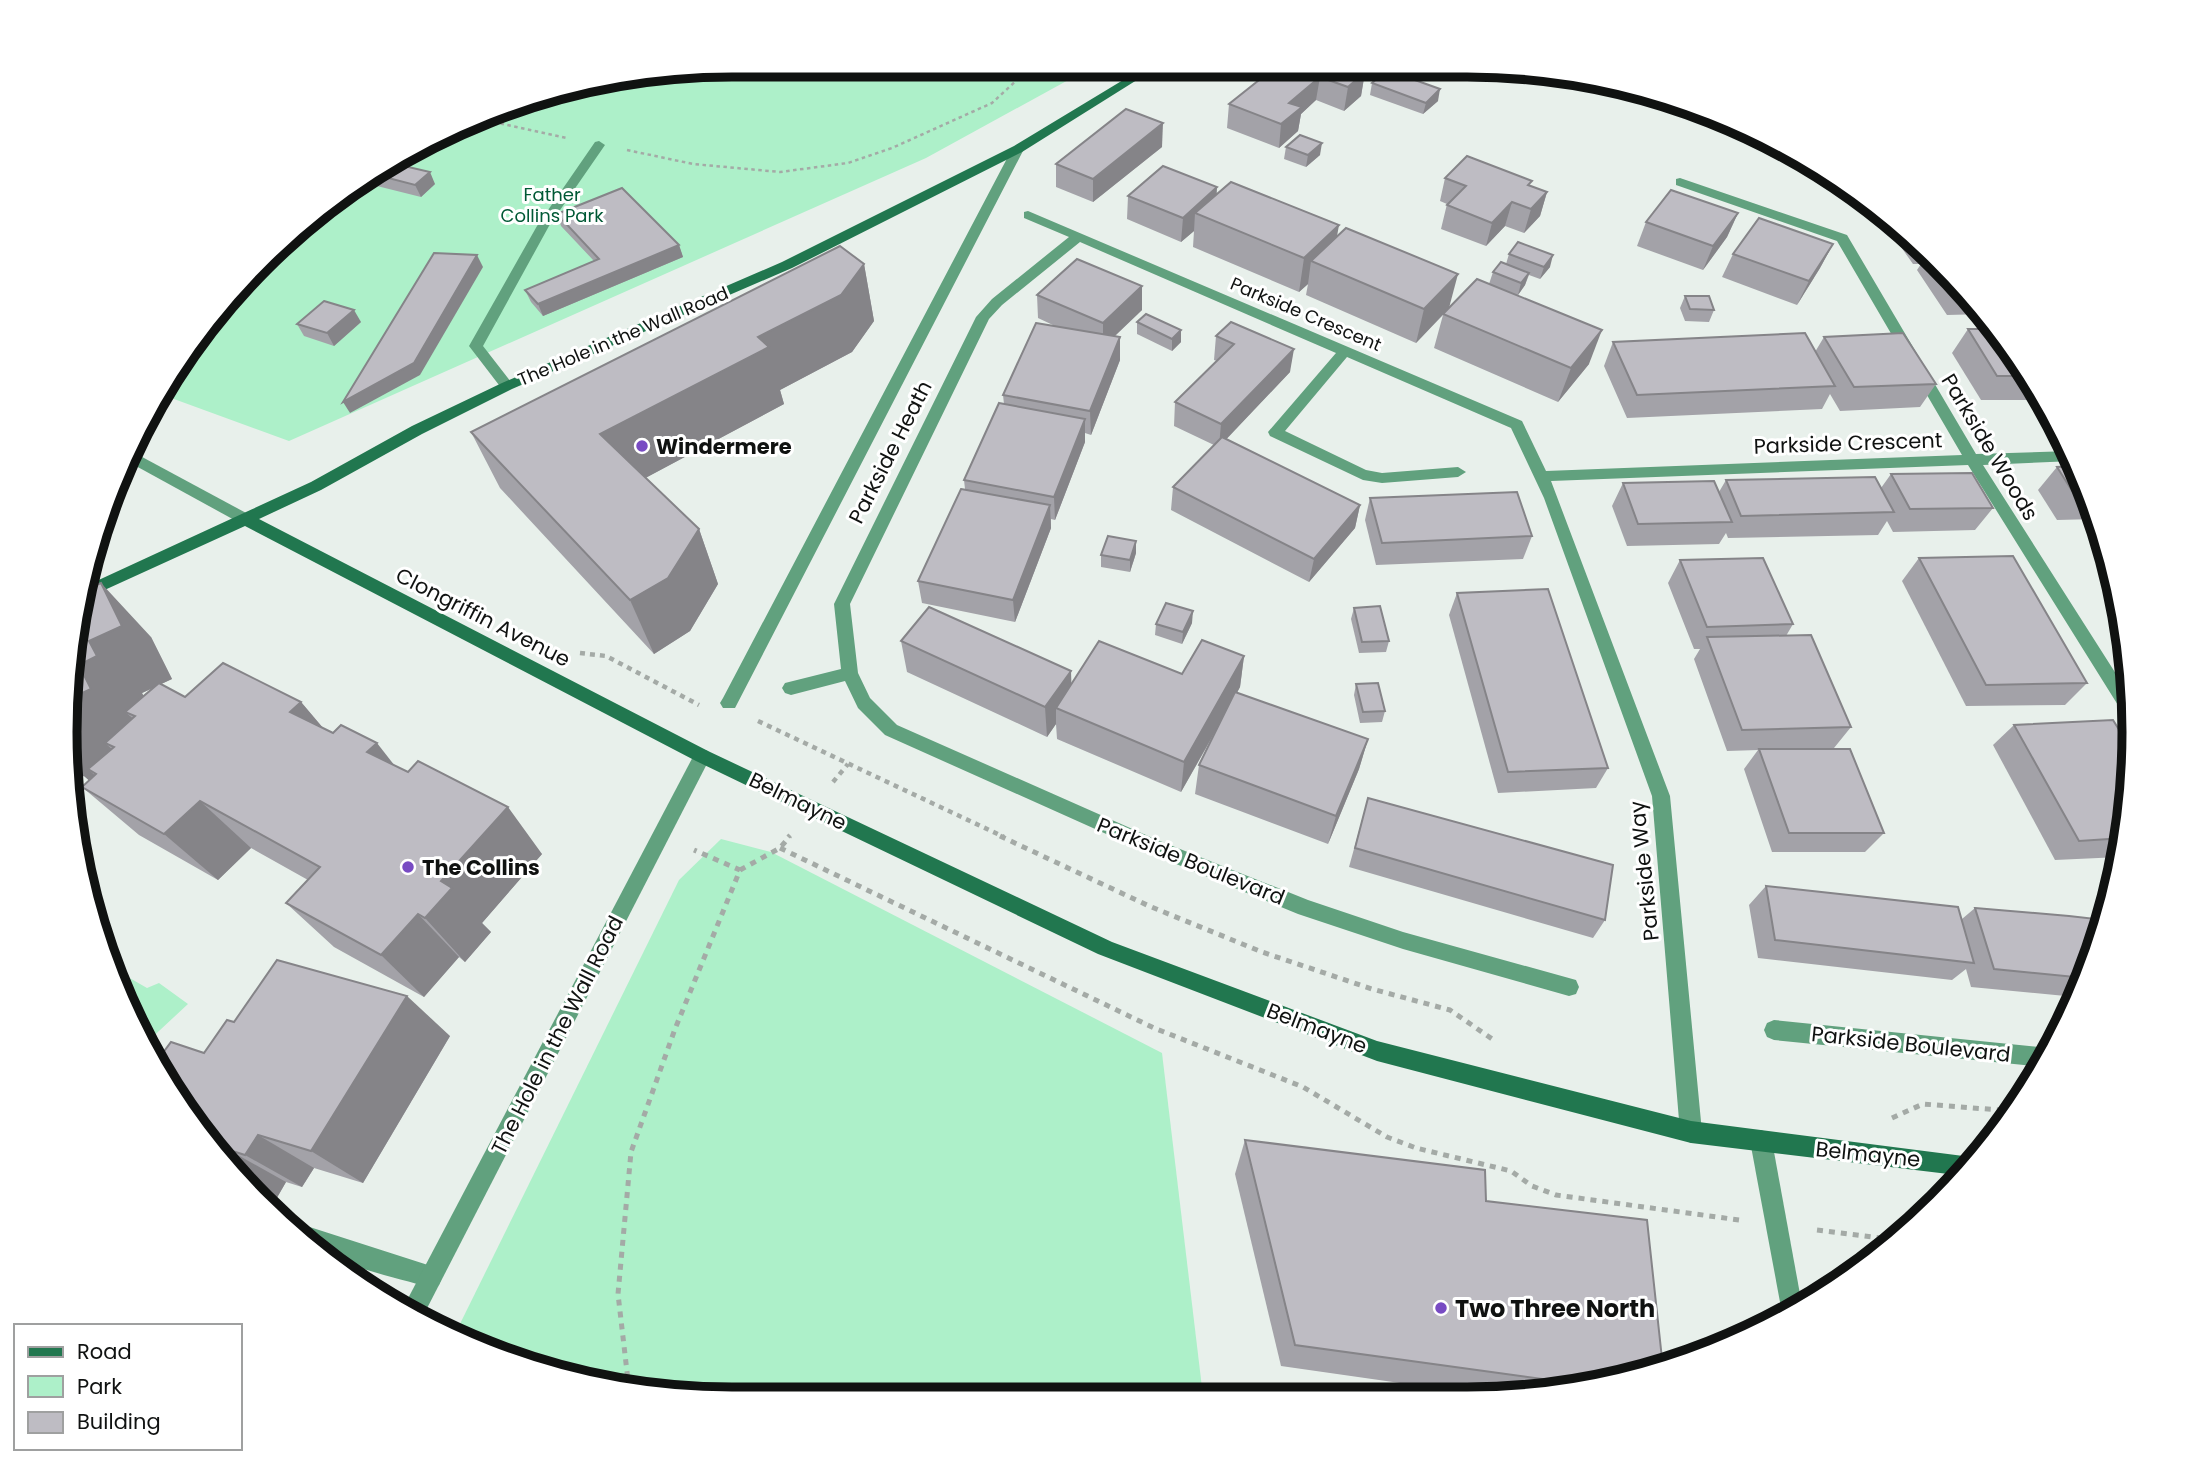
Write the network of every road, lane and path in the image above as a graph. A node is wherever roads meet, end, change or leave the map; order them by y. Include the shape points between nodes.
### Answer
1 (1020, 77) edge
2 (1135, 77) edge
3 (494, 122) edge
4 (599, 145) junction
5 (1018, 149) junction
6 (1680, 182) dead end
7 (1028, 215) dead end
8 (1078, 237) junction
9 (1345, 351) junction
10 (507, 386) junction
11 (2061, 456) edge
12 (137, 460) edge
13 (1972, 460) junction
14 (1458, 471) dead end
15 (1542, 476) junction
16 (1552, 498) joint
17 (243, 518) junction
18 (93, 590) edge
19 (590, 653) dead end
20 (850, 673) junction
21 (791, 688) dead end
22 (2121, 696) edge
23 (729, 704) dead end
24 (704, 707) dead end
25 (747, 719) dead end
26 (702, 756) junction
27 (848, 764) junction
28 (833, 782) dead end
29 (661, 836) junction
30 (740, 870) junction
31 (1569, 987) dead end
32 (1450, 1010) dead end
33 (1774, 1030) dead end
34 (2036, 1057) edge
35 (2002, 1110) edge
36 (1886, 1121) dead end
37 (1691, 1132) junction
38 (1761, 1141) junction
39 (1959, 1164) edge
40 (1776, 1225) junction
41 (1882, 1238) edge
42 (321, 1242) edge
43 (431, 1277) junction
44 (1791, 1301) edge
45 (416, 1306) edge
46 (628, 1378) edge

1 - 4 path via 992,103 848,163 780,172 692,164
2 - 5 street, The Hole in the Wall Road
3 - 4 path
4 - 10 street via 543,226 476,346
5 - 10 street, The Hole in the Wall Road via 788,265
5 - 23 street
6 - 13 street, Parkside Woods via 1842,238
7 - 8 street, Parkside Crescent
8 - 9 street, Parkside Crescent
8 - 20 street, Parkside Heath via 983,317 842,604
9 - 14 street via 1275,432 1363,475 1382,478
9 - 15 street, Parkside Crescent via 1517,425
10 - 17 street, The Hole in the Wall Road via 316,486
11 - 13 street, Parkside Crescent
12 - 17 street
13 - 15 street, Parkside Crescent
13 - 22 street, Parkside Woods
15 - 16 street, Parkside Crescent
16 - 37 street, Parkside Way via 1661,796
17 - 18 street, The Hole in the Wall Road
17 - 26 street, Clongriffin Avenue
19 - 24 path via 606,656
20 - 21 street
20 - 31 street, Parkside Boulevard via 864,703 891,730 1145,845 1399,940
25 - 27 path
26 - 29 street, The Hole in the Wall Road
26 - 37 street, Belmayne via 1105,948 1377,1051
27 - 28 path
27 - 32 path via 1149,906 1262,952
29 - 30 path
29 - 43 street, The Hole in the Wall Road
30 - 40 path via 780,848 1154,1028 1303,1087 1387,1137 1416,1148 1511,1171 1556,1195
30 - 46 path via 631,1152 618,1294
33 - 34 street, Parkside Boulevard
35 - 36 path via 1923,1104
37 - 38 street, Belmayne
38 - 39 street, Belmayne
38 - 40 street
40 - 41 path
40 - 44 street
42 - 43 street
43 - 45 street, The Hole in the Wall Road

